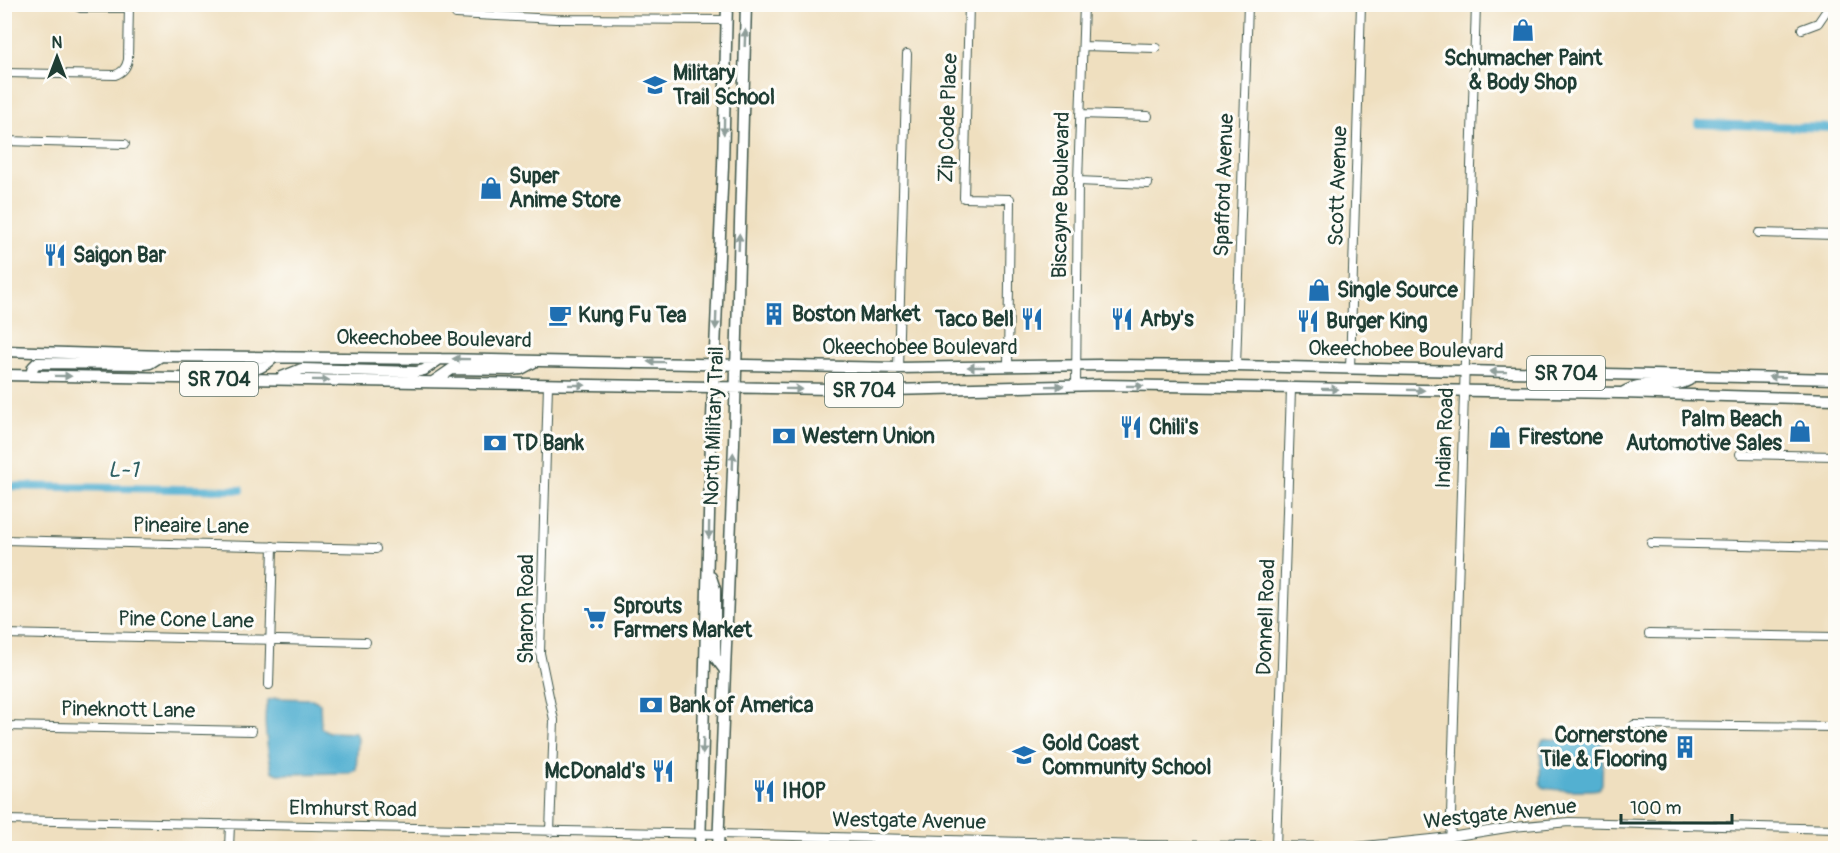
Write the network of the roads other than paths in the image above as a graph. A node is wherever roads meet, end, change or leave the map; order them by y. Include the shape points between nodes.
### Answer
1 (727, 4) edge
2 (746, 4) edge
3 (969, 4) edge
4 (1084, 4) edge
5 (1248, 4) edge
6 (1361, 4) edge
7 (1476, 4) edge
8 (1831, 4) edge
9 (71, 5) edge
10 (129, 6) edge
11 (456, 14) dead end
12 (726, 20) junction
13 (1802, 29) dead end
14 (1083, 46) junction
15 (1155, 48) dead end
16 (725, 49) junction
17 (907, 54) dead end
18 (744, 69) junction
19 (4, 73) edge
20 (1080, 114) junction
21 (1148, 116) dead end
22 (4, 141) edge
23 (126, 144) dead end
24 (1078, 181) junction
25 (1148, 184) dead end
26 (1759, 233) dead end
27 (1836, 235) edge
28 (4, 351) edge
29 (162, 356) junction
30 (274, 357) junction
31 (440, 359) junction
32 (537, 360) junction
33 (715, 363) junction
34 (736, 363) junction
35 (1076, 365) junction
36 (1236, 366) junction
37 (1008, 367) junction
38 (898, 368) junction
39 (1350, 369) junction
40 (1465, 371) junction
41 (4, 375) edge
42 (31, 375) junction
43 (1690, 376) junction
44 (172, 378) junction
45 (1836, 379) edge
46 (276, 380) junction
47 (433, 382) junction
48 (548, 385) junction
49 (1076, 386) junction
50 (713, 387) junction
51 (735, 388) junction
52 (1291, 388) junction
53 (1464, 392) junction
54 (1621, 393) junction
55 (1836, 399) edge
56 (1740, 454) dead end
57 (1836, 456) edge
58 (4, 540) edge
59 (1651, 543) dead end
60 (273, 546) junction
61 (1836, 547) edge
62 (376, 549) dead end
63 (708, 568) junction
64 (4, 634) edge
65 (1649, 634) dead end
66 (1836, 637) edge
67 (270, 640) junction
68 (366, 642) dead end
69 (724, 669) junction
70 (269, 685) dead end
71 (1634, 725) dead end
72 (4, 726) edge
73 (1836, 727) edge
74 (252, 730) dead end
75 (4, 820) edge
76 (230, 824) junction
77 (1836, 829) edge
78 (550, 832) junction
79 (700, 834) junction
80 (718, 834) junction
81 (1450, 837) junction
82 (1276, 847) junction
83 (229, 849) edge
84 (700, 849) edge
85 (718, 849) edge
86 (1450, 849) edge

1 - 12 main road, North Military Trail
18 -> 2 main road, North Military Trail
3 - 37 street, Zip Code Place via 964,198 1010,199
4 - 14 street, Biscayne Boulevard
5 - 36 street, Spafford Avenue
6 - 39 street, Scott Avenue
7 - 40 street, Indian Road
8 - 13 street via 1818,23
9 - 10 street
10 - 19 street via 127,66 115,75
11 - 12 street via 556,20
12 - 16 main road, North Military Trail
14 - 15 street
14 - 20 street, Biscayne Boulevard
16 - 18 main road via 736,55
16 -> 33 main road, North Military Trail
17 - 38 street, Zip Code Place
34 -> 18 main road, North Military Trail
20 - 21 street
20 - 24 street, Biscayne Boulevard
22 - 23 street
24 - 25 street
24 - 35 street, Biscayne Boulevard
26 - 27 street
28 - 29 main road, Okeechobee Boulevard / SR 704
29 - 30 main road, Okeechobee Boulevard / SR 704
29 - 42 main road via 144,364 38,363
30 - 31 main road, Okeechobee Boulevard / SR 704
30 - 44 main road via 260,369
32 -> 31 main road, Okeechobee Boulevard / SR 704
31 - 46 main road via 416,372 302,369
33 -> 32 main road, Okeechobee Boulevard / SR 704
32 - 47 main road via 521,369 452,369
33 - 34 main road, Okeechobee Boulevard / SR 704
33 - 50 main road, North Military Trail
34 - 38 main road, Okeechobee Boulevard / SR 704
34 - 51 main road, North Military Trail
35 - 36 main road, Okeechobee Boulevard / SR 704
35 - 37 main road, Okeechobee Boulevard / SR 704
35 - 49 street, Biscayne Boulevard
36 - 39 main road, Okeechobee Boulevard / SR 704
37 -> 38 main road, Okeechobee Boulevard / SR 704
39 - 40 main road, Okeechobee Boulevard / SR 704
43 -> 40 main road, Okeechobee Boulevard / SR 704
40 - 53 street, Indian Road
41 - 42 main road, Okeechobee Boulevard / SR 704
42 -> 44 main road, Okeechobee Boulevard / SR 704
45 -> 43 main road, Okeechobee Boulevard / SR 704
43 - 54 main road via 1683,383 1638,386
44 - 46 main road, Okeechobee Boulevard / SR 704
46 -> 47 main road, Okeechobee Boulevard / SR 704
47 - 48 main road, Okeechobee Boulevard / SR 704
48 -> 50 main road, Okeechobee Boulevard / SR 704
48 - 78 street, Sharon Road via 540,653 554,720
51 -> 49 main road, Okeechobee Boulevard / SR 704
49 -> 52 main road, Okeechobee Boulevard / SR 704
50 - 51 main road, Okeechobee Boulevard / SR 704
50 -> 63 main road, North Military Trail
69 -> 51 main road, North Military Trail
52 -> 53 main road, Okeechobee Boulevard / SR 704
52 - 82 street, Donnell Road
53 - 54 main road, Okeechobee Boulevard / SR 704
53 - 81 street, Indian Road
54 - 55 main road, Okeechobee Boulevard / SR 704
56 - 57 street
58 - 60 street, Pineaire Lane
59 - 61 street
60 - 62 street, Pineaire Lane
60 - 67 street
63 - 69 main road via 715,589 715,657
63 -> 79 main road, North Military Trail
64 - 67 street, Pine Cone Lane
65 - 66 street
67 - 68 street, Pine Cone Lane
67 - 70 street
69 - 80 main road, North Military Trail
71 - 73 street
72 - 74 street, Pineknott Lane
75 - 76 street, Elmhurst Road
76 - 78 street, Elmhurst Road
76 - 83 street
77 - 81 street, Westgate Avenue via 1569,822
78 - 79 street, Elmhurst Road
79 - 80 street, Westgate Avenue
79 - 84 main road, North Military Trail
80 - 82 street, Westgate Avenue
80 - 85 main road, North Military Trail
81 - 82 street, Westgate Avenue via 1355,847
81 - 86 street, Indian Road

